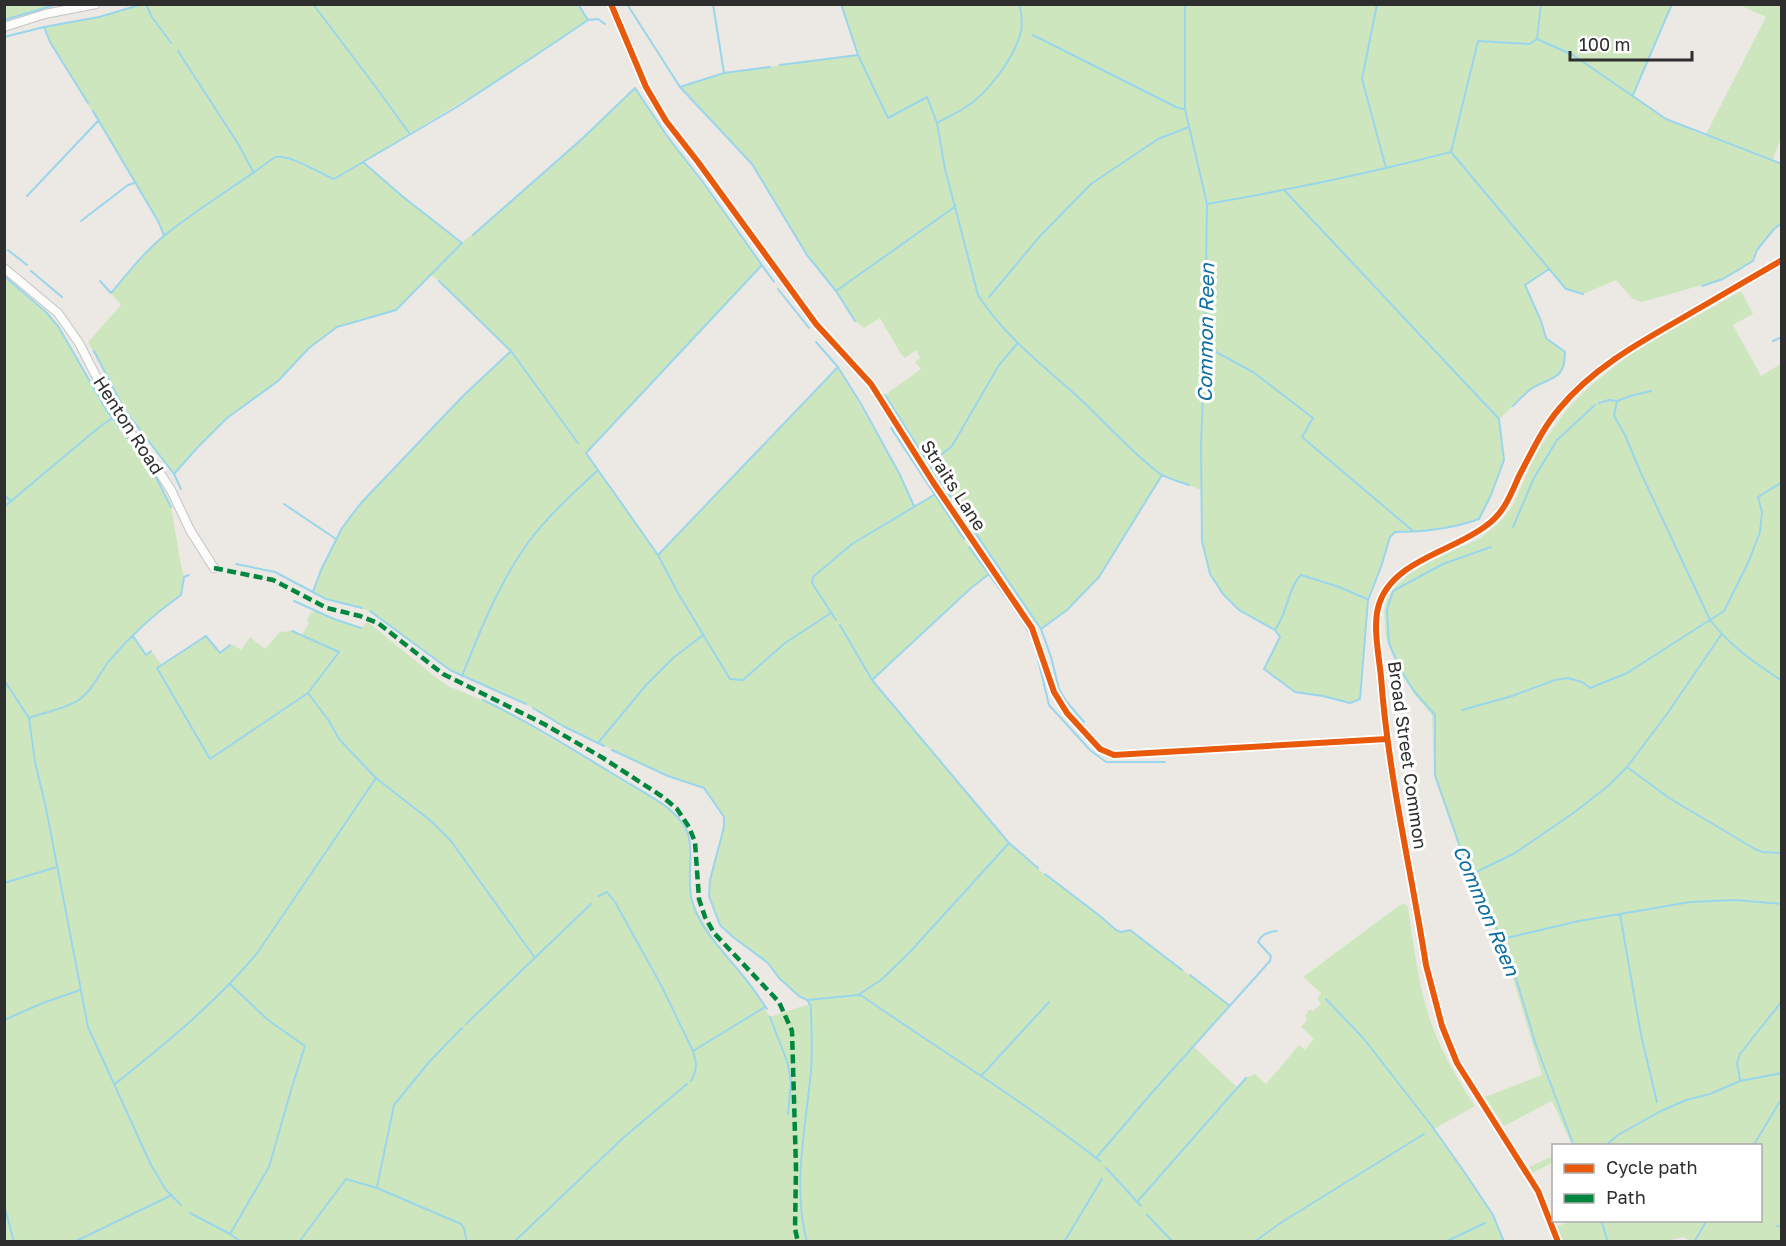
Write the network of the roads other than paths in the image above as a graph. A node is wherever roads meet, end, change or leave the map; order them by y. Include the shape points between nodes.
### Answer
1 (96, 4) edge
2 (611, 4) edge
3 (4, 27) edge
4 (1782, 260) edge
5 (4, 268) edge
6 (213, 568) dead end
7 (1387, 739) junction
8 (1558, 1242) edge

1 - 3 street
2 - 7 street, Straits Lane via 634,61 666,122 816,324 872,384 1032,628 1059,702 1100,749 1114,755
4 - 7 street, Broad Street Common via 1646,339 1582,384 1557,411 1533,448 1502,511 1488,525 1403,571 1388,585 1378,608 1377,631
5 - 6 street, Henton Road via 58,313 112,407 171,490
7 - 8 street, Broad Street Common via 1426,966 1442,1026 1457,1063 1538,1191

